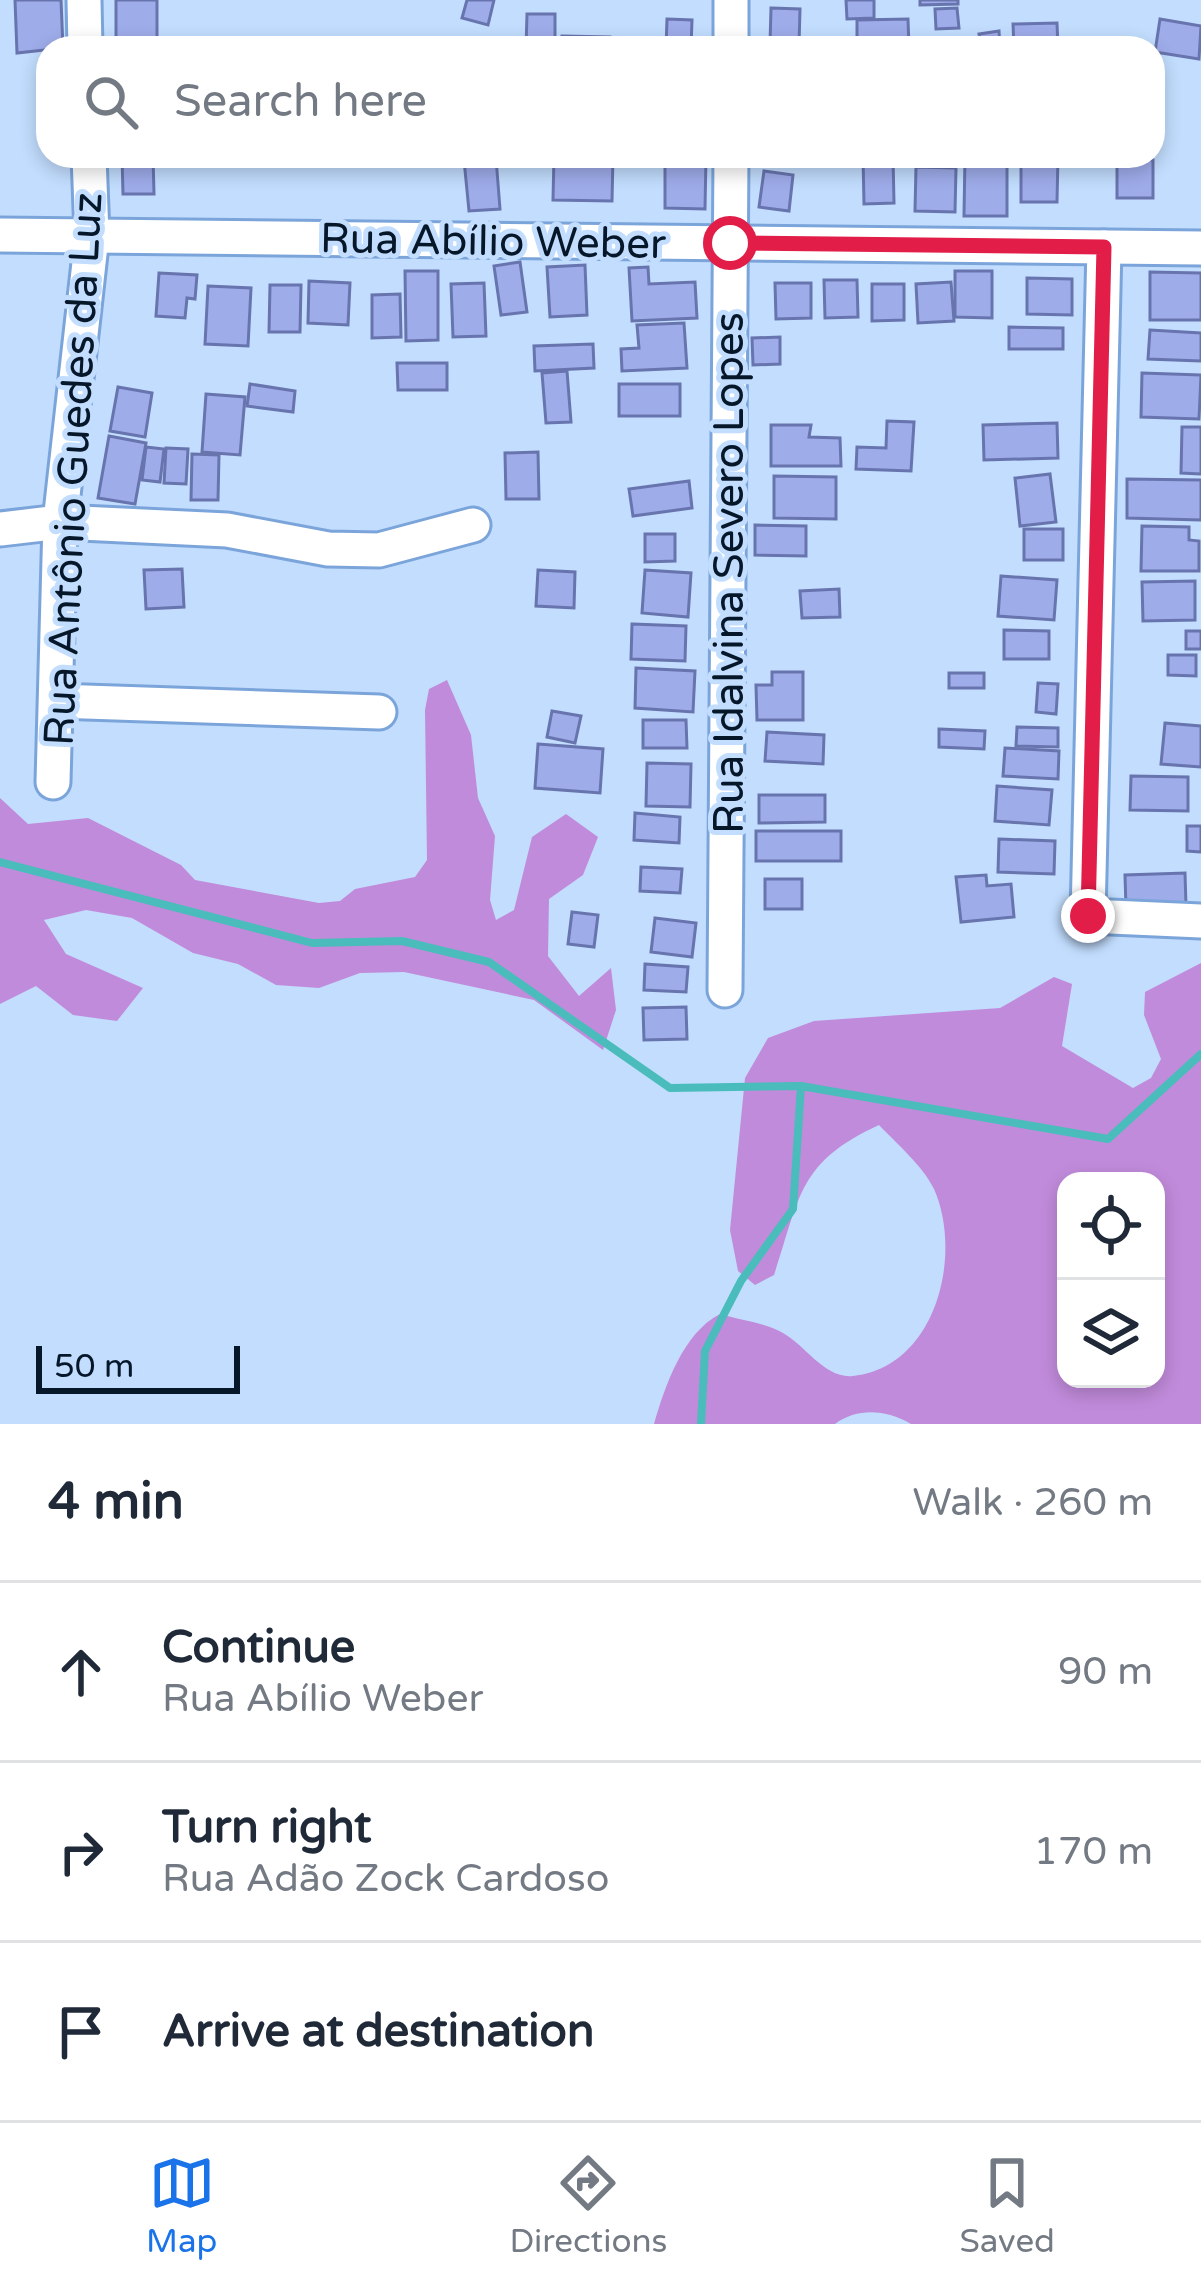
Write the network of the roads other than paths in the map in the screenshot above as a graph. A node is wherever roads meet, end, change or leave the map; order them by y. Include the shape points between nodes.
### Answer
1 (84, 0) edge
2 (731, 0) edge
3 (86, 36) edge
4 (731, 36) edge
5 (89, 168) edge
6 (730, 168) edge
7 (0, 235) edge
8 (92, 236) junction
9 (730, 243) junction
10 (1104, 247) junction
11 (1201, 248) edge
12 (61, 522) junction
13 (472, 525) dead end
14 (0, 529) edge
15 (56, 701) junction
16 (379, 712) dead end
17 (53, 782) dead end
18 (1201, 921) edge
19 (725, 990) dead end

1 - 3 street
2 - 4 street
5 - 8 street, Rua Antônio Guedes da Luz
6 - 9 street, Rua Idalvina Severo Lopes
7 - 8 street, Rua Abílio Weber
8 - 9 street, Rua Abílio Weber
8 - 12 street, Rua Antônio Guedes da Luz
9 - 10 street, Rua Abílio Weber
9 - 19 street, Rua Idalvina Severo Lopes
10 - 11 street, Rua Abílio Weber
10 - 18 street via 1088,916
12 - 13 street via 226,530 328,550 380,550
12 - 14 street
12 - 15 street, Rua Antônio Guedes da Luz
15 - 16 street
15 - 17 street, Rua Antônio Guedes da Luz

